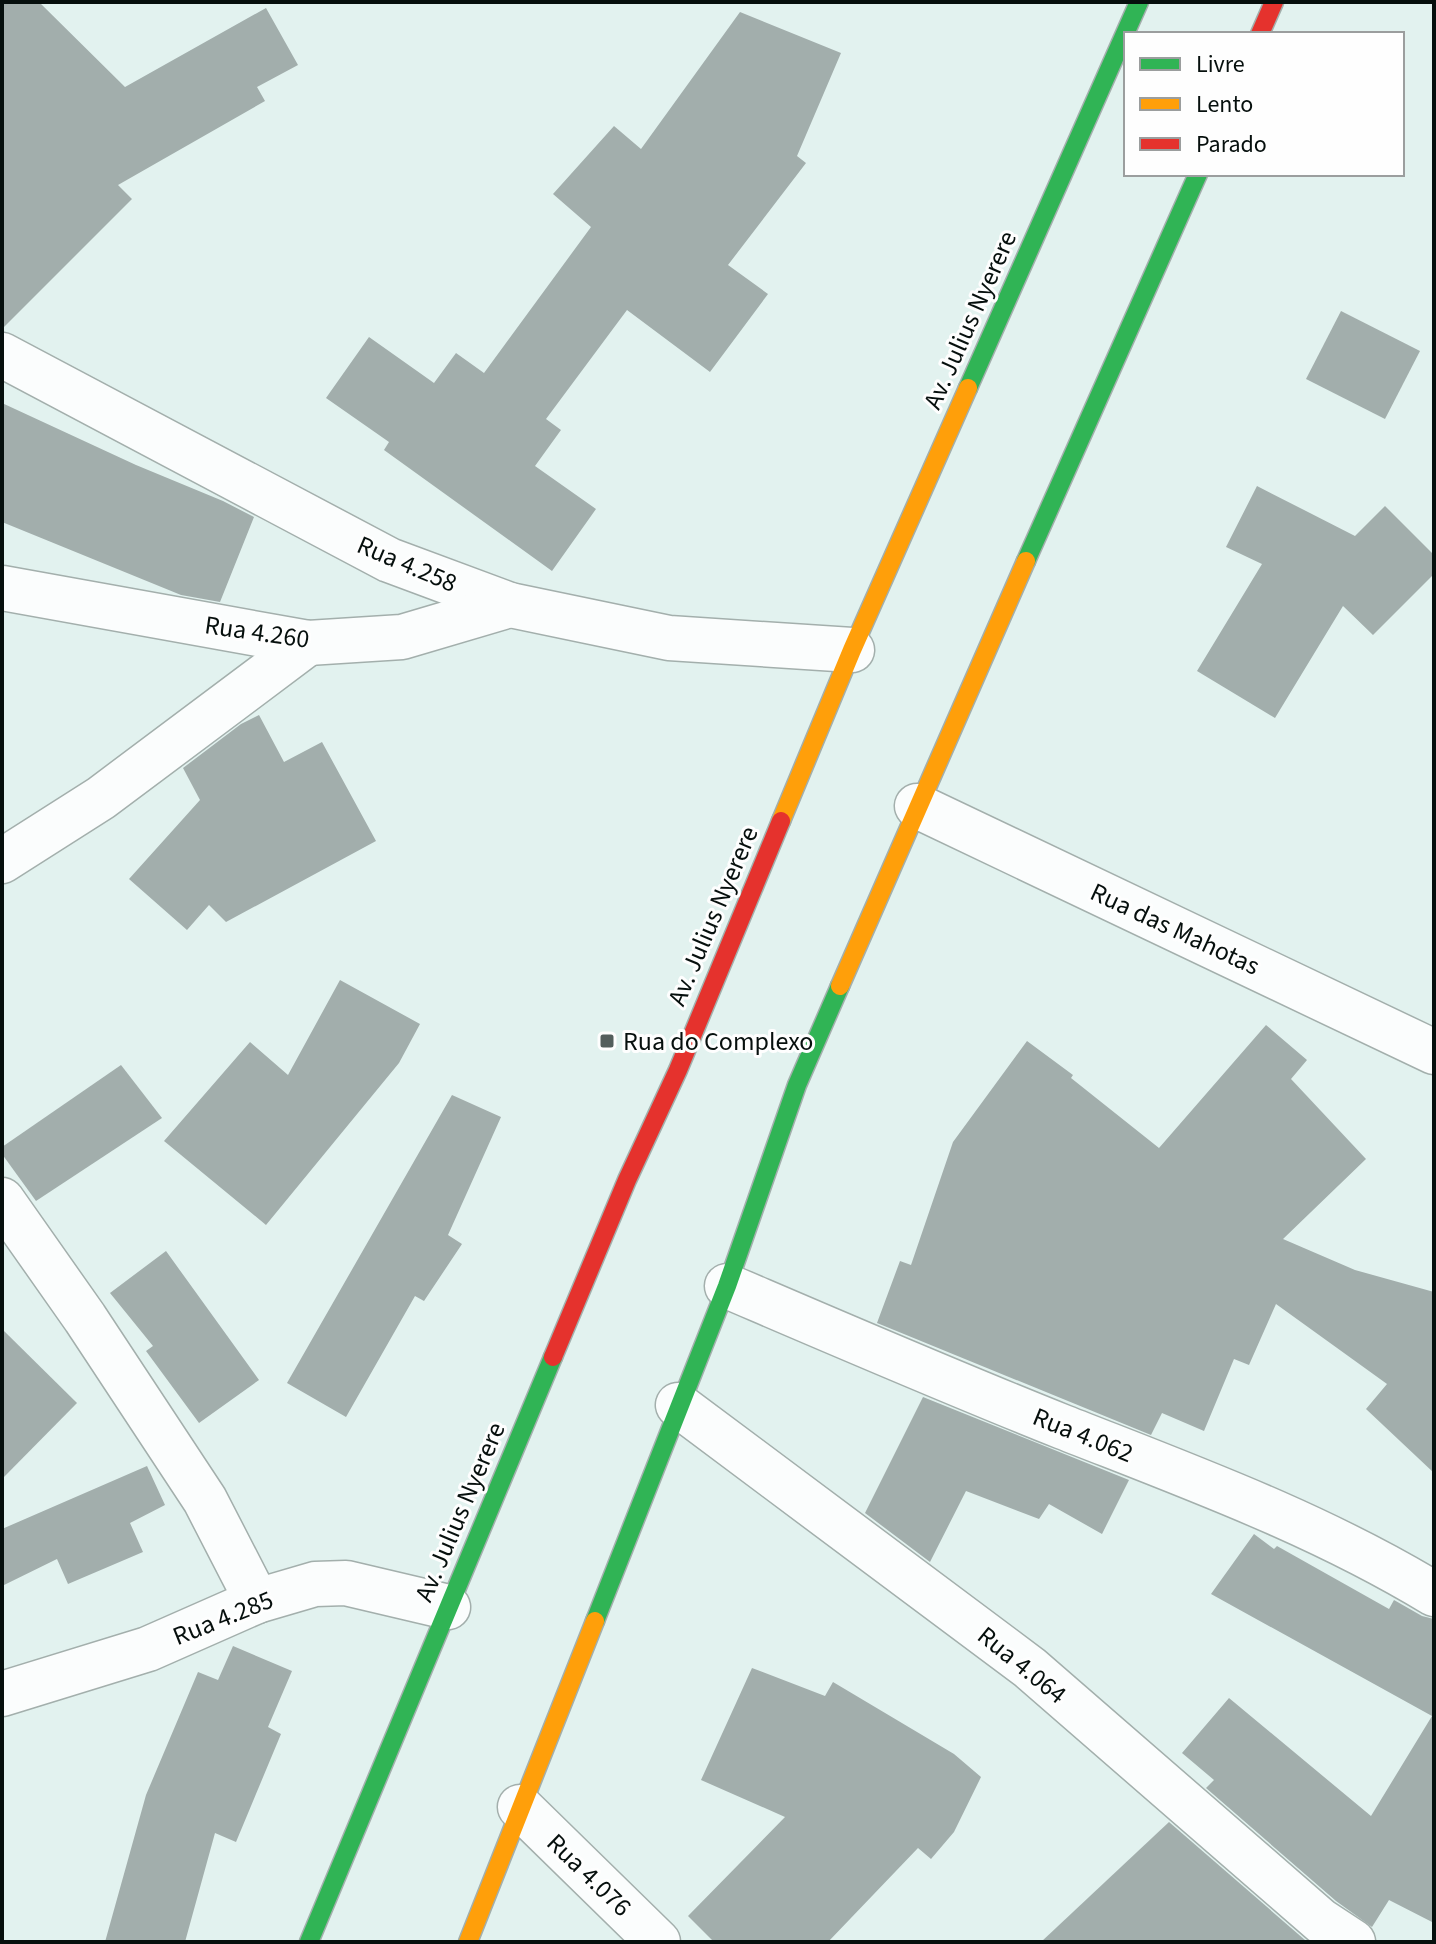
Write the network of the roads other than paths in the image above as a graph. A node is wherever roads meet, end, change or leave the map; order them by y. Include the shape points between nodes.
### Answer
1 (1139, 2) edge
2 (1274, 2) edge
3 (1126, 32) edge
4 (1261, 32) edge
5 (1124, 36) edge
6 (1197, 176) edge
7 (2, 355) edge
8 (2, 588) edge
9 (510, 605) junction
10 (308, 643) junction
11 (852, 650) junction
12 (917, 806) junction
13 (2, 861) edge
14 (1434, 1052) edge
15 (2, 1200) edge
16 (727, 1286) junction
17 (678, 1405) junction
18 (1434, 1594) edge
19 (257, 1601) junction
20 (448, 1607) junction
21 (2, 1694) edge
22 (520, 1807) junction
23 (309, 1942) edge
24 (468, 1942) edge
25 (658, 1942) edge
26 (1353, 1942) edge

1 - 3 main road, Av. Julius Nyerere
2 - 4 main road
5 - 11 main road, Av. Julius Nyerere
6 - 12 main road
7 - 9 street, Rua 4.258 via 389,560
8 - 10 street, Rua 4.260
9 - 10 street, Rua 4.260 via 402,637
9 - 11 street, Rua 4.258 via 669,638
10 - 13 street via 101,798
11 - 20 main road, Av. Julius Nyerere
12 - 14 street, Rua das Mahotas
12 - 16 main road via 797,1085
15 - 19 street via 205,1500
16 - 17 main road
16 - 18 street, Rua 4.062 via 1289,1517
17 - 22 main road
17 - 26 street, Rua 4.064 via 1030,1668 1321,1921
19 - 20 street, Rua 4.285 via 315,1584 346,1583
19 - 21 street, Rua 4.285 via 148,1649
20 - 23 main road, Av. Julius Nyerere
22 - 24 main road
22 - 25 street, Rua 4.076

